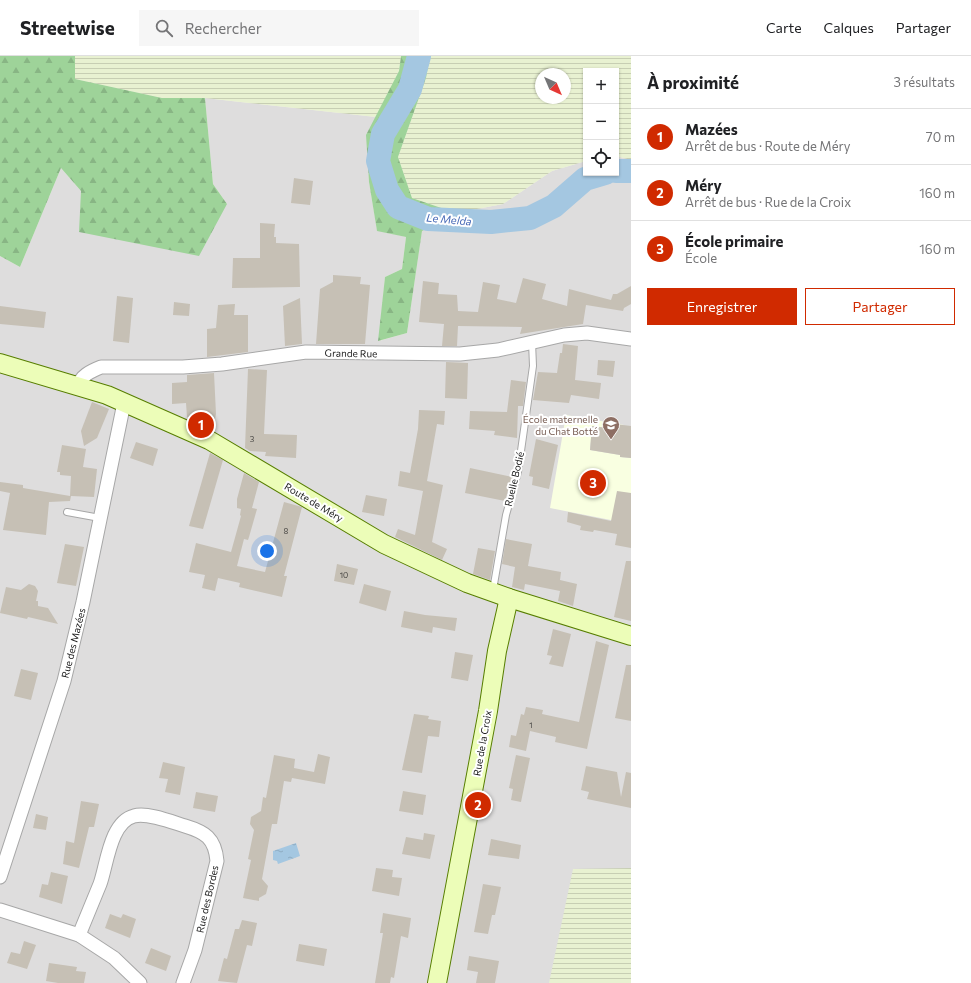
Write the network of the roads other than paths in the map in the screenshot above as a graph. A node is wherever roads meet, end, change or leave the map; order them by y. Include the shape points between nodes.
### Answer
1 (631, 339) edge
2 (532, 342) junction
3 (0, 363) edge
4 (78, 387) junction
5 (124, 403) junction
6 (67, 512) dead end
7 (100, 518) junction
8 (501, 595) junction
9 (631, 636) edge
10 (0, 877) edge
11 (0, 910) edge
12 (79, 935) junction
13 (140, 983) edge
14 (183, 983) edge
15 (437, 983) edge

1 - 2 street, Grande Rue via 587,333
2 - 4 street, Grande Rue via 498,350 460,354 306,352 183,367 101,367 80,380
2 - 8 lane, Ruelle Bodié via 533,366 518,472 506,515
3 - 4 main road, Route de Méry
4 - 5 main road, Route de Méry
5 - 7 street, Rue des Mazées
5 - 8 main road, Route de Méry via 230,451 384,544 451,576
6 - 7 lane
7 - 10 street, Rue des Mazées via 64,681
8 - 9 main road, Route de Méry
8 - 15 main road, Rue de la Croix via 497,651 488,711
11 - 12 street
12 - 13 street via 114,958
12 - 14 street, Rue des Bordes via 100,883 113,838 126,820 145,815 199,831 213,843 217,860 195,950

